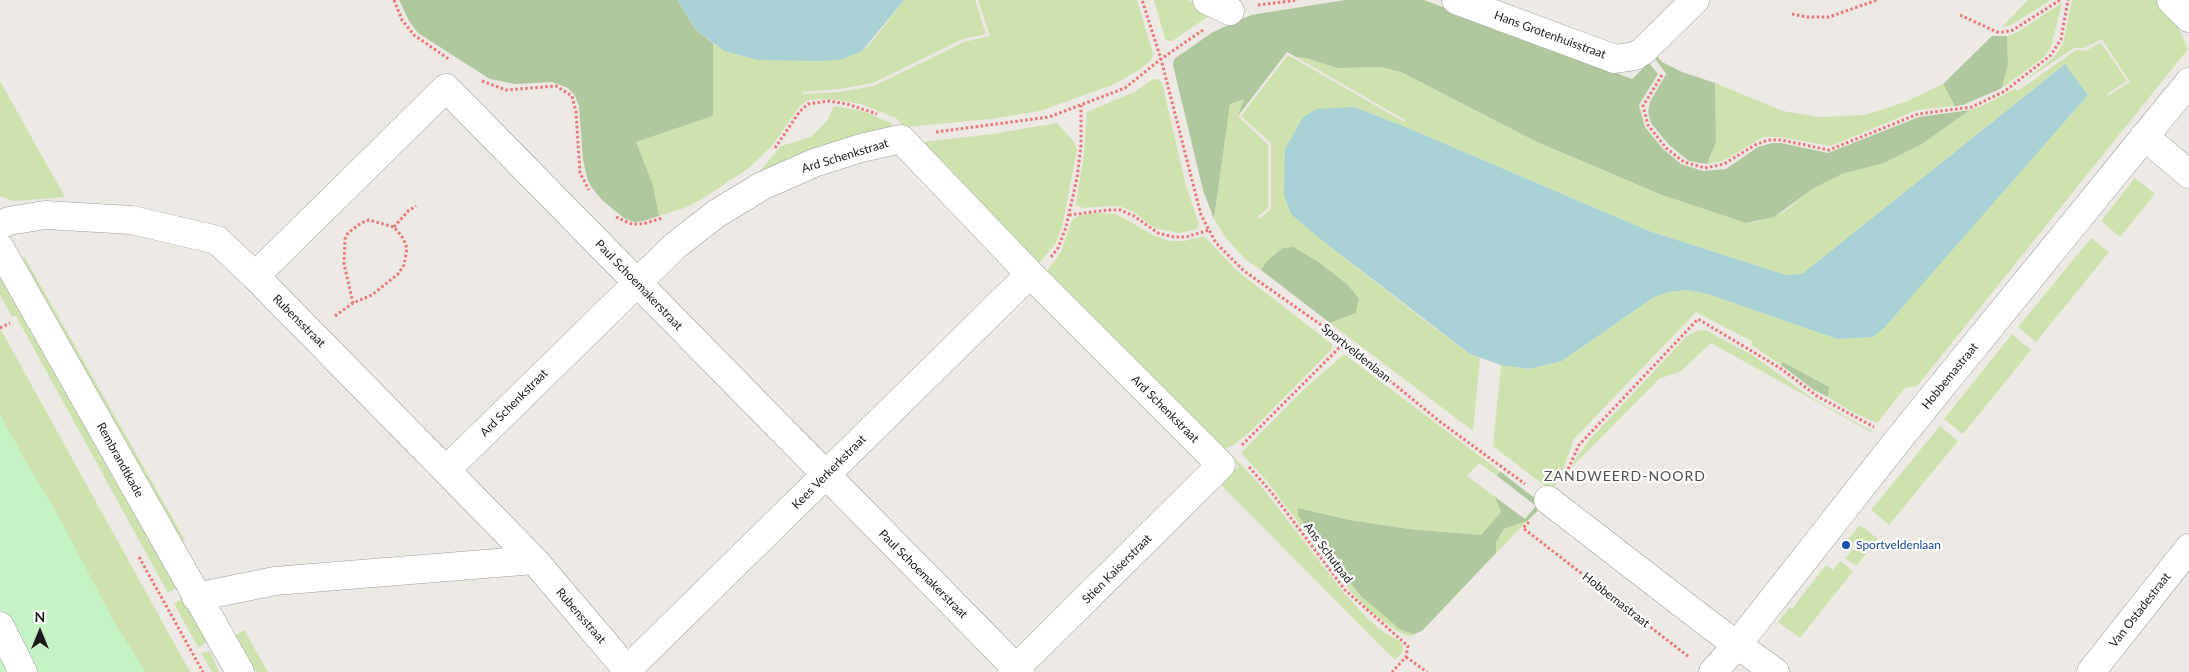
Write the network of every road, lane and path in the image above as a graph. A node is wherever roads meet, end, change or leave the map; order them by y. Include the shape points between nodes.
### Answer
1 (394, 0) edge
2 (1142, 0) edge
3 (1298, 0) edge
4 (1456, 0) edge
5 (1695, 0) edge
6 (1878, 0) edge
7 (2060, 0) edge
8 (2068, 0) edge
9 (2171, 0) edge
10 (1218, 6) edge
11 (1792, 14) dead end
12 (1960, 15) dead end
13 (2189, 18) edge
14 (1643, 51) junction
15 (1161, 59) junction
16 (458, 65) dead end
17 (480, 80) dead end
18 (2189, 82) edge
19 (1081, 105) junction
20 (2144, 136) junction
21 (901, 139) junction
22 (769, 154) dead end
23 (2189, 174) edge
24 (594, 197) dead end
25 (416, 206) dead end
26 (1068, 215) junction
27 (613, 216) dead end
28 (666, 217) dead end
29 (0, 226) edge
30 (394, 227) junction
31 (1209, 230) junction
32 (0, 248) edge
33 (1030, 274) junction
34 (255, 276) junction
35 (636, 282) junction
36 (353, 303) junction
37 (333, 318) dead end
38 (10, 323) dead end
39 (0, 328) edge
40 (1344, 343) junction
41 (1898, 440) junction
42 (1228, 459) junction
43 (446, 470) junction
44 (826, 476) junction
45 (1548, 500) junction
46 (2189, 548) edge
47 (534, 560) junction
48 (196, 597) junction
49 (0, 626) edge
50 (1737, 645) junction
51 (1406, 657) junction
52 (1703, 666) edge
53 (628, 671) edge
54 (1016, 671) edge
55 (24, 672) edge
56 (240, 672) edge
57 (1392, 672) edge
58 (1427, 672) edge
59 (1775, 672) edge
60 (2091, 672) edge

1 - 16 path via 402,20 414,35
2 - 15 path, Sportveldenlaan
3 - 10 path
4 - 14 street, Hans Grotenhuisstraat via 1603,56 1626,59
5 - 14 street
6 - 11 path via 1829,18
7 - 12 path via 2013,30 2004,32 1997,32
8 - 14 path via 2061,39 2052,55 1986,102 1918,114 1828,150 1768,140 1724,164 1705,168 1684,162 1666,148 1648,125 1643,106 1662,74
9 - 13 street
10 - 15 path
15 - 19 path via 1124,88
15 - 31 path, Sportveldenlaan via 1201,216
17 - 24 path via 506,90 556,86 572,96 580,173
18 - 20 street, Hobbemastraat
19 - 21 path via 1049,117
19 - 26 path via 1081,145
20 - 23 street
20 - 41 street, Hobbemastraat
21 - 22 path via 899,127 890,119 847,104 816,102 800,111
21 - 33 street, Ard Schenkstraat
21 - 35 street, Ard Schenkstraat via 814,162 762,186 716,214 676,244
25 - 30 path
26 - 31 path via 1120,210 1158,233 1174,237
26 - 33 path via 1058,248 1043,267
27 - 28 path via 632,224
29 - 34 street, Rubensstraat via 10,221 45,216 132,220 217,240
30 - 36 path via 407,248 404,265 372,295
30 - 36 path via 369,220 348,233 343,248 344,264
31 - 40 path, Sportveldenlaan via 1216,243 1244,271
32 - 48 street, Rembrandtkade
33 - 42 street, Ard Schenkstraat
33 - 44 street, Kees Verkerkstraat
34 - 35 street, Paul Schoemakerstraat via 446,88
34 - 43 street, Rubensstraat
35 - 43 street, Ard Schenkstraat
35 - 44 street, Paul Schoemakerstraat
36 - 37 path
38 - 39 path
40 - 42 path
40 - 45 path, Sportveldenlaan via 1440,421
41 - 45 path via 1817,396 1780,368 1698,319 1579,445 1559,488
41 - 50 street, Hobbemastraat
42 - 51 path, Ans Schutpad via 1272,493 1345,590 1408,646
42 - 54 street, Stien Kaiserstraat
43 - 47 street, Rubensstraat
44 - 53 street, Kees Verkerkstraat
44 - 54 street, Paul Schoemakerstraat
45 - 50 street
45 - 52 path, Hobbemastraat via 1523,528
46 - 60 street, Van Ostadestraat
47 - 48 street via 275,581
47 - 53 street, Rubensstraat
48 - 56 street, Rembrandtkade
49 - 55 street
50 - 52 street, Hobbemastraat
50 - 59 street
51 - 57 path
51 - 58 path

